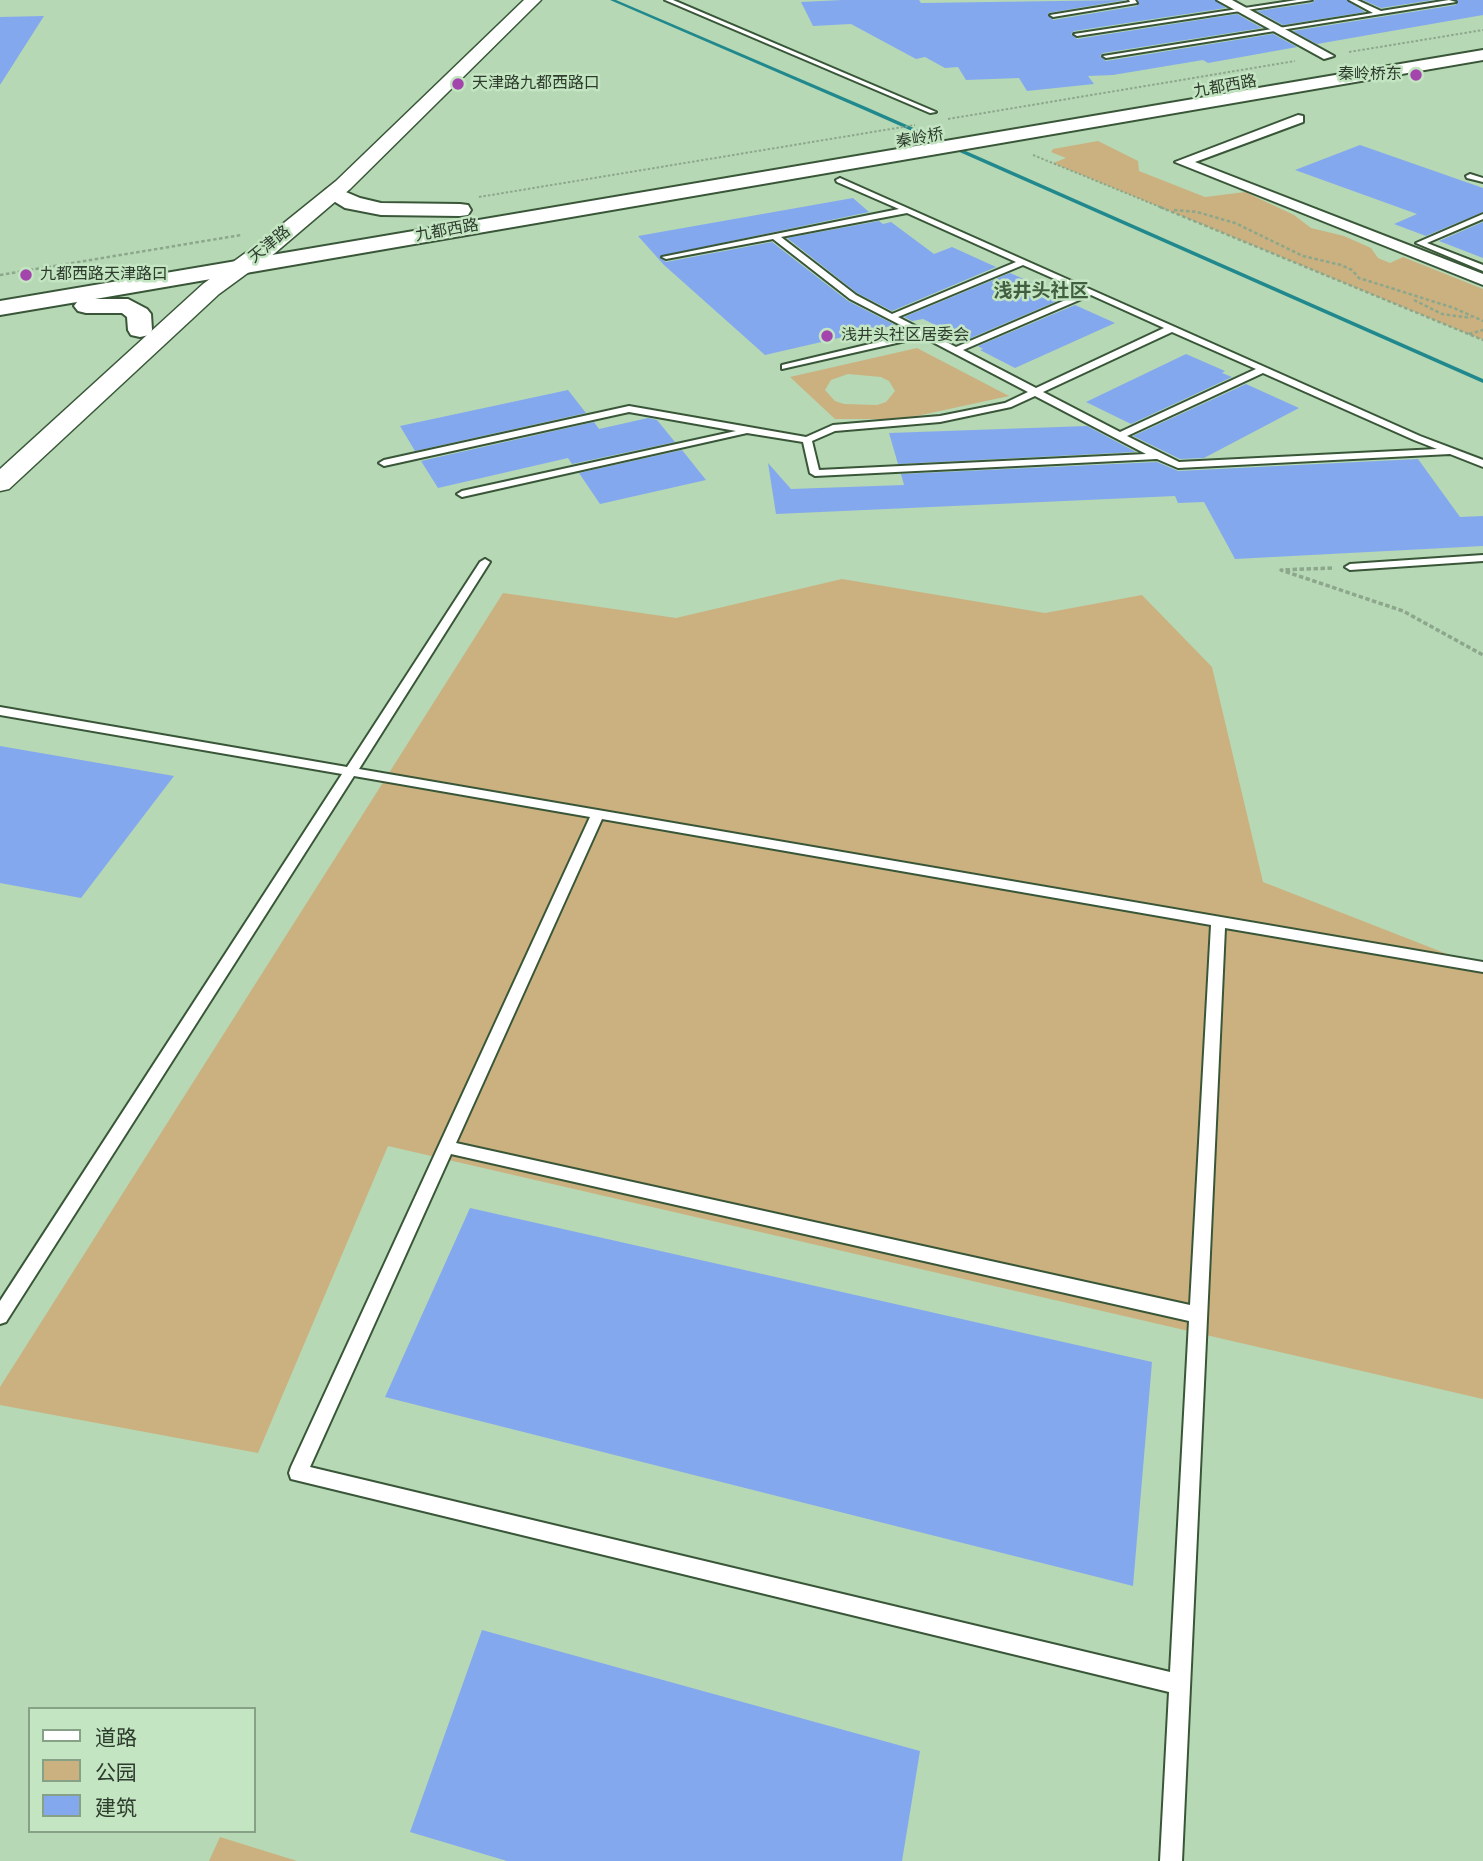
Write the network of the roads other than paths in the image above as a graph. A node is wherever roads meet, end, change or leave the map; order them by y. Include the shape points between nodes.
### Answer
1 (520, 0) edge
2 (533, 0) edge
3 (668, 0) edge
4 (1132, 0) edge
5 (1223, 0) edge
6 (1309, 0) edge
7 (1352, 0) edge
8 (1452, 0) edge
9 (1242, 10) junction
10 (1381, 13) junction
11 (1053, 15) dead end
12 (1278, 29) junction
13 (1077, 34) dead end
14 (1483, 43) edge
15 (1483, 54) edge
16 (1106, 56) dead end
17 (1328, 56) road end
18 (932, 113) road end
19 (1298, 119) dead end
20 (980, 135) junction
21 (872, 147) joint
22 (895, 156) joint
23 (1470, 176) dead end
24 (840, 180) dead end
25 (1483, 180) edge
26 (334, 193) junction
27 (511, 208) junction
28 (908, 210) junction
29 (1483, 216) edge
30 (775, 236) junction
31 (268, 239) junction
32 (666, 257) dead end
33 (244, 258) junction
34 (1023, 262) junction
35 (1483, 268) edge
36 (216, 270) junction
37 (1483, 280) edge
38 (0, 292) edge
39 (1091, 292) junction
40 (0, 310) edge
41 (891, 317) junction
42 (1172, 328) junction
43 (140, 330) junction
44 (924, 334) junction
45 (956, 351) junction
46 (785, 367) dead end
47 (1264, 369) junction
48 (1037, 393) junction
49 (751, 430) junction
50 (1119, 436) junction
51 (807, 440) junction
52 (1451, 451) junction
53 (0, 456) edge
54 (1158, 456) junction
55 (383, 463) dead end
56 (1483, 464) edge
57 (0, 483) edge
58 (462, 494) dead end
59 (1483, 558) edge
60 (485, 562) dead end
61 (1350, 567) road end
62 (0, 711) edge
63 (350, 772) junction
64 (598, 814) junction
65 (1218, 922) junction
66 (1483, 967) edge
67 (446, 1147) junction
68 (1198, 1315) junction
69 (0, 1316) edge
70 (1178, 1684) junction
71 (1171, 1861) edge

1 - 31 main road, 天津路
2 - 26 main road, 天津路
3 - 18 lane
4 - 11 lane via 1134,3
5 - 9 street
6 - 9 lane
7 - 10 lane
8 - 10 lane
9 - 12 street
9 - 13 lane
10 - 12 lane
12 - 16 lane
12 - 17 street
14 - 20 main road, 九都西路
15 - 20 main road, 九都西路
19 - 37 street via 1182,162
20 - 21 main road, 秦岭桥
20 - 22 main road, 秦岭桥
21 - 27 main road, 九都西路
22 - 33 main road, 九都西路
23 - 25 lane
24 - 28 lane
26 - 27 main road via 381,209
26 - 31 main road, 天津路
27 - 31 main road, 九都西路
28 - 30 lane
28 - 34 lane
29 - 35 lane via 1420,243
30 - 32 lane
30 - 41 lane via 853,297
31 - 33 main road, 天津路
33 - 36 main road, 九都西路
33 - 38 main road, 九都西路
33 - 57 main road, 天津路
34 - 39 lane
34 - 41 lane
36 - 40 main road, 九都西路
36 - 43 main road
39 - 42 lane
39 - 45 lane
40 - 43 main road via 128,306 139,314
41 - 44 lane
42 - 47 lane
42 - 48 lane
43 - 53 main road
44 - 45 lane
44 - 46 lane
45 - 48 lane
47 - 50 lane
47 - 52 lane
48 - 50 lane
48 - 51 lane via 1008,405 940,419 833,428
49 - 51 lane
49 - 55 lane via 629,409
49 - 58 lane
50 - 54 lane
51 - 54 lane via 815,473
52 - 54 lane via 1178,465
52 - 56 lane
59 - 61 lane
60 - 63 lane
62 - 63 lane
63 - 64 lane
63 - 69 lane
64 - 65 lane
64 - 67 lane
65 - 66 lane
65 - 68 lane
67 - 68 lane
67 - 70 lane via 298,1473
68 - 70 lane
70 - 71 lane

